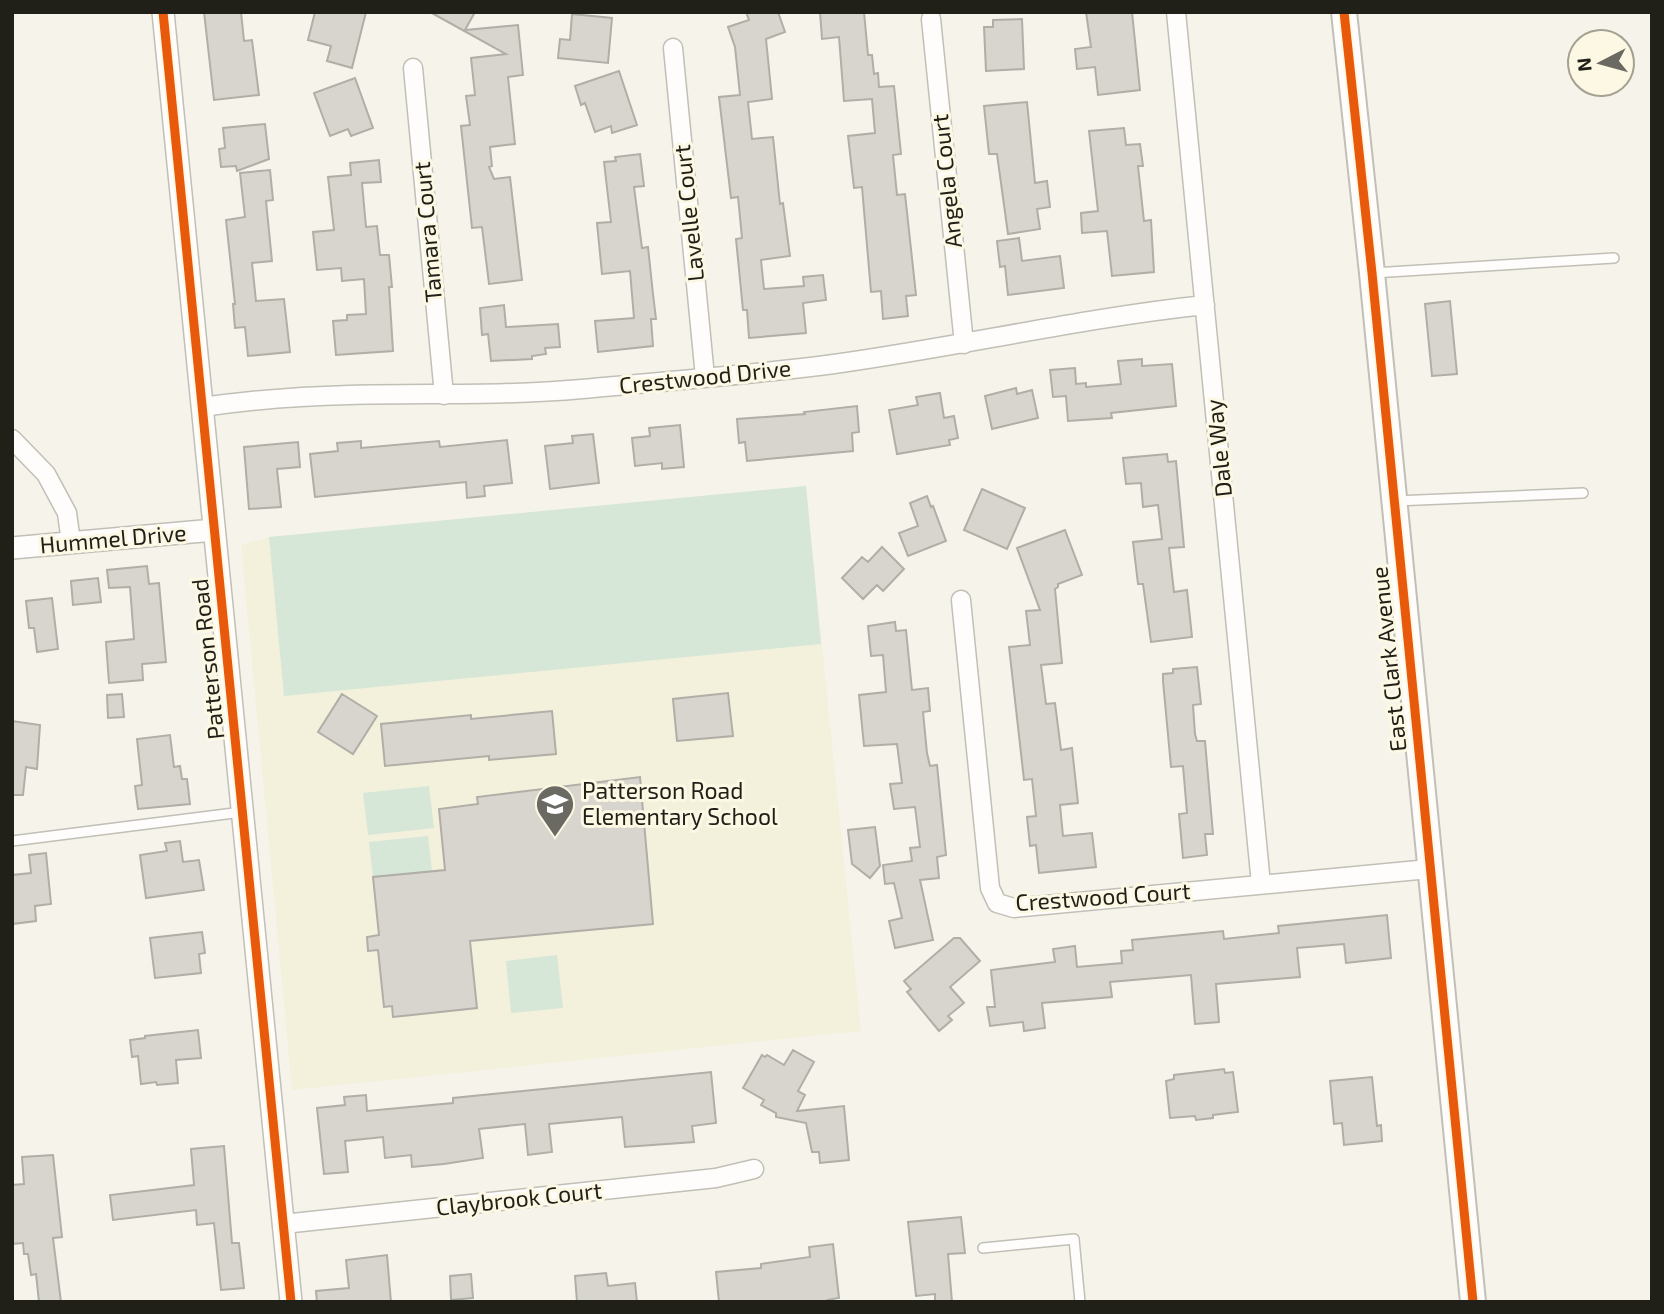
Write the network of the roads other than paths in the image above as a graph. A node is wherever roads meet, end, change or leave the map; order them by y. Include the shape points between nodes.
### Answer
1 (163, 12) edge
2 (1176, 12) edge
3 (1343, 12) edge
4 (931, 19) dead end
5 (673, 48) dead end
6 (413, 68) dead end
7 (1614, 257) dead end
8 (1372, 273) junction
9 (1205, 305) junction
10 (964, 344) junction
11 (705, 377) junction
12 (443, 395) junction
13 (202, 407) junction
14 (12, 439) edge
15 (1583, 493) dead end
16 (1394, 501) junction
17 (214, 530) junction
18 (71, 542) junction
19 (12, 548) edge
20 (961, 600) dead end
21 (242, 812) junction
22 (12, 841) edge
23 (1429, 869) junction
24 (1261, 884) junction
25 (754, 1168) dead end
26 (284, 1224) junction
27 (983, 1248) dead end
28 (291, 1302) edge
29 (1080, 1302) edge
30 (1473, 1302) edge

1 - 13 street, Patterson Road
2 - 9 street, Dale Way
3 - 8 main road, East Clark Avenue
4 - 10 street, Angela Court
5 - 11 street, Lavelle Court
6 - 12 street, Tamara Court
7 - 8 lane
8 - 16 main road, East Clark Avenue
9 - 10 street, Crestwood Drive
9 - 24 street, Dale Way
10 - 11 street, Crestwood Drive
11 - 12 street, Crestwood Drive via 577,390
12 - 13 street, Crestwood Drive via 348,395
13 - 17 street, Patterson Road
14 - 18 street via 46,474 68,513
15 - 16 lane
16 - 23 main road, East Clark Avenue
17 - 18 street, Hummel Drive
17 - 21 street, Patterson Road
18 - 19 street, Hummel Drive
20 - 24 street, Crestwood Court via 990,888 997,902 1014,908
21 - 22 lane
21 - 26 street, Patterson Road
23 - 24 street, Crestwood Court
23 - 30 main road, East Clark Avenue
25 - 26 street, Claybrook Court via 716,1178
26 - 28 street, Patterson Road
27 - 29 lane via 1074,1239

